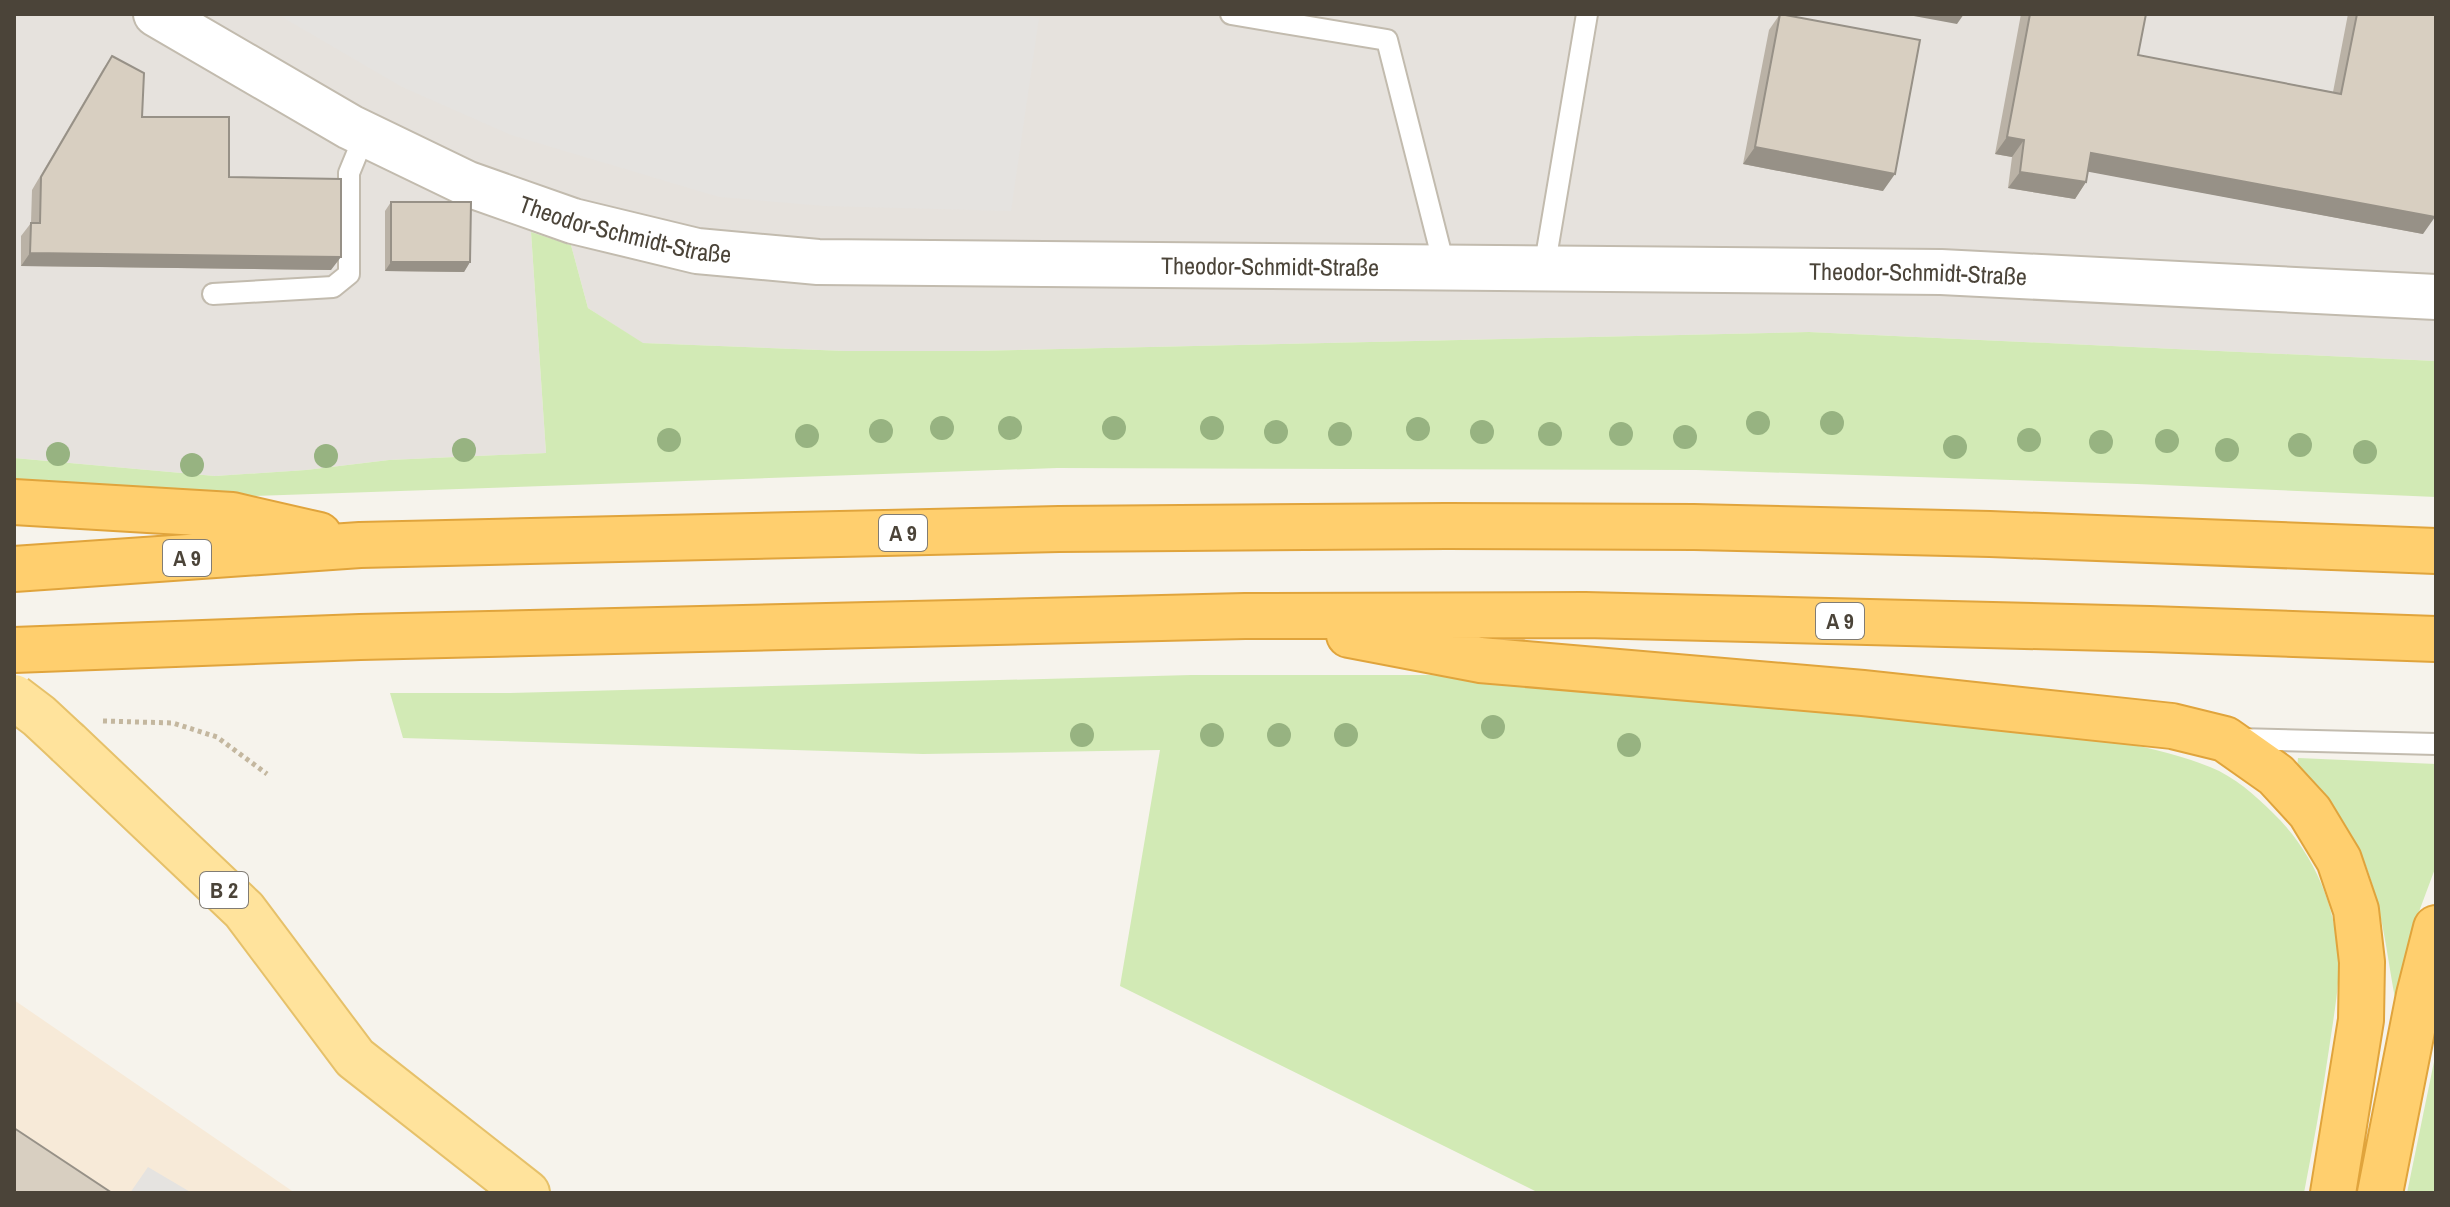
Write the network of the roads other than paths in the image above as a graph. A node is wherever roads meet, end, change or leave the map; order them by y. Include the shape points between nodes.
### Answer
1 (156, 14) edge
2 (1231, 14) edge
3 (1587, 14) edge
4 (365, 134) junction
5 (1445, 269) junction
6 (1544, 269) junction
7 (213, 294) dead end
8 (2436, 297) edge
9 (14, 502) edge
10 (360, 545) junction
11 (2436, 551) edge
12 (14, 569) edge
13 (1245, 616) junction
14 (2436, 639) edge
15 (14, 650) edge
16 (14, 697) edge
17 (2225, 739) junction
18 (2436, 744) edge
19 (2436, 928) edge
20 (527, 1193) edge
21 (2333, 1193) edge
22 (2380, 1193) edge

1 - 4 street, Theodor-Schmidt-Straße
2 - 5 lane via 1387,40
3 - 6 lane
4 - 5 street, Theodor-Schmidt-Straße via 468,184 573,221 697,251 818,262
4 - 7 lane via 349,173 349,274 333,287
5 - 6 street, Theodor-Schmidt-Straße
6 - 8 street, Theodor-Schmidt-Straße via 1941,272
9 - 10 highway via 232,515
10 - 11 highway, A 9 via 1446,526 1990,534
10 - 12 highway, A 9
13 - 14 highway, A 9 via 1585,615
13 - 15 highway, A 9
13 - 17 highway via 1480,660 2095,717
16 - 20 main road, B 2, bridge via 39,716 80,732 244,910 355,1058
17 - 18 lane
17 - 21 highway via 2276,775 2310,812 2339,860 2356,910 2361,1020
19 - 22 highway

